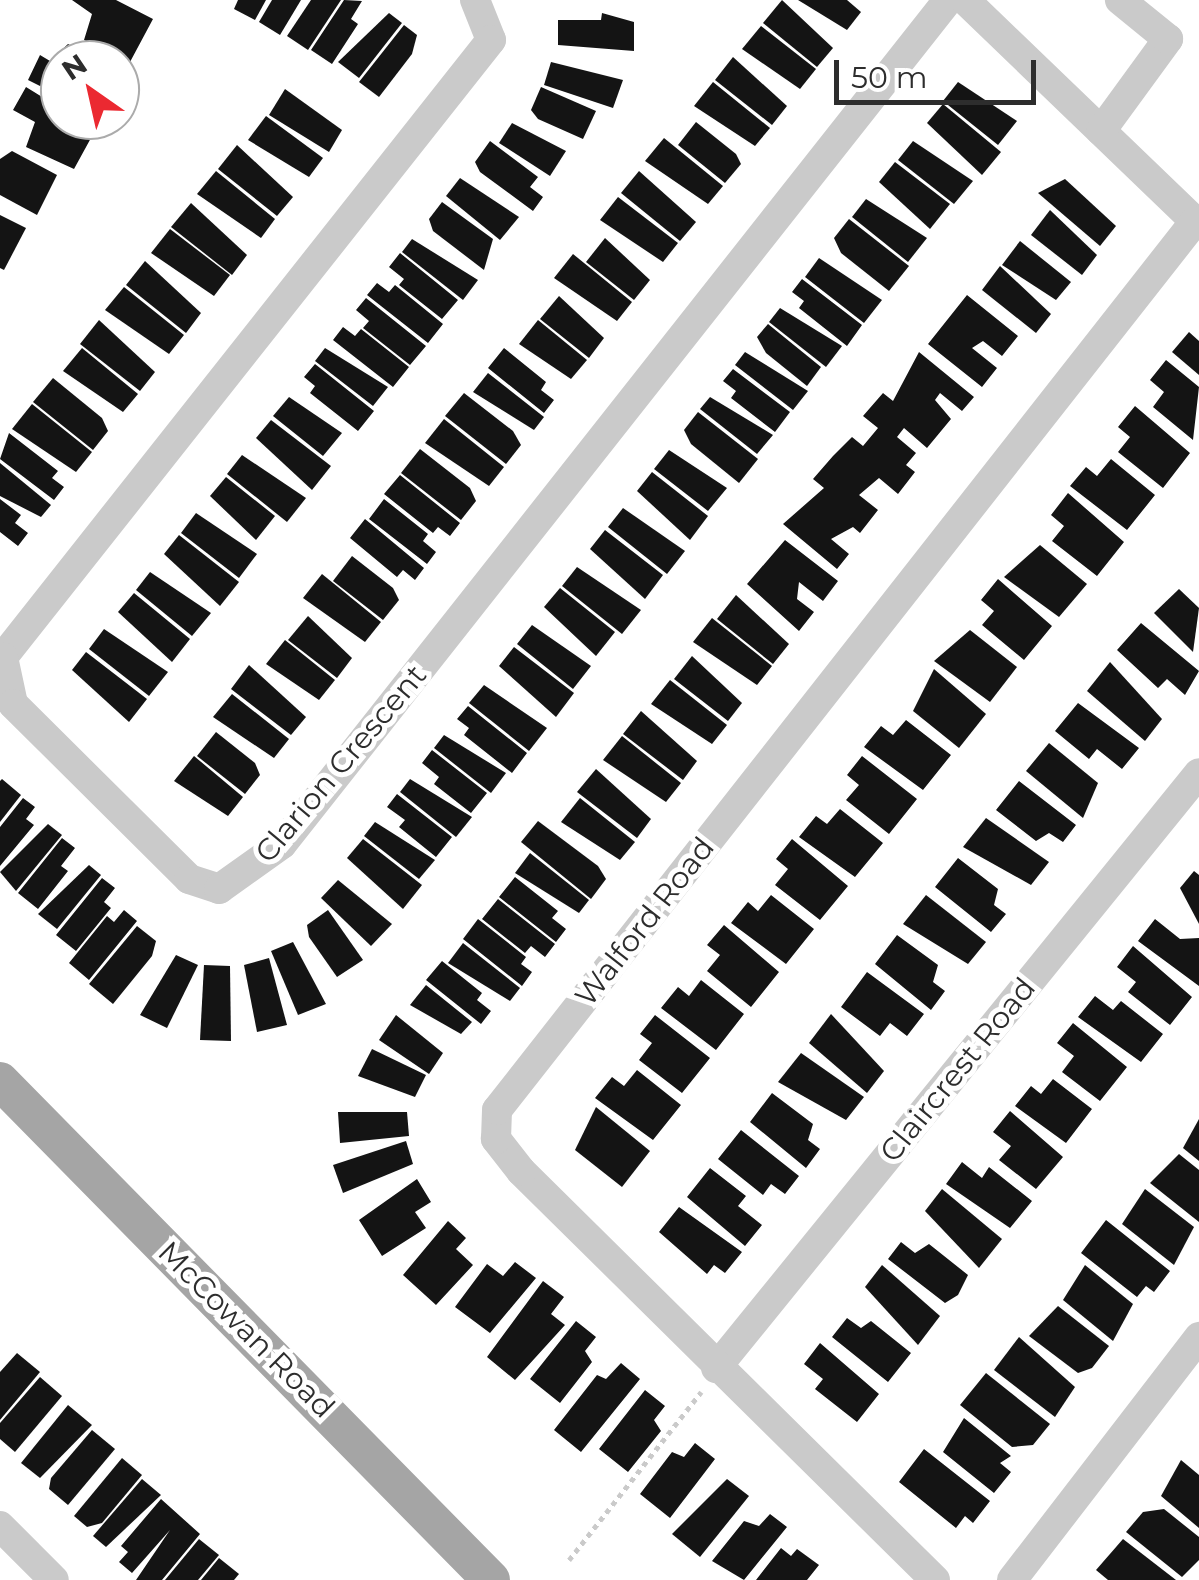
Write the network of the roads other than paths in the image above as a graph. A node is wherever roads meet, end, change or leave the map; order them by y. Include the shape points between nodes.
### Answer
1 (475, 0) edge
2 (948, 0) edge
3 (965, 0) edge
4 (1120, 0) edge
5 (1101, 131) junction
6 (1197, 223) edge
7 (1199, 773) edge
8 (0, 1081) edge
9 (1199, 1337) edge
10 (716, 1368) junction
11 (0, 1526) edge
12 (54, 1580) edge
13 (490, 1580) edge
14 (934, 1580) edge
15 (1012, 1580) edge

1 - 2 street, Clarion Crescent via 491,40 3,658 13,704 189,879 219,889 282,844
3 - 5 street
4 - 5 street via 1168,39
5 - 6 street
6 - 10 street, Walford Road via 497,1110 496,1139 521,1171
7 - 10 street, Claircrest Road
8 - 13 main road, McCowan Road
9 - 15 street
10 - 14 street, Walford Road
11 - 12 street

